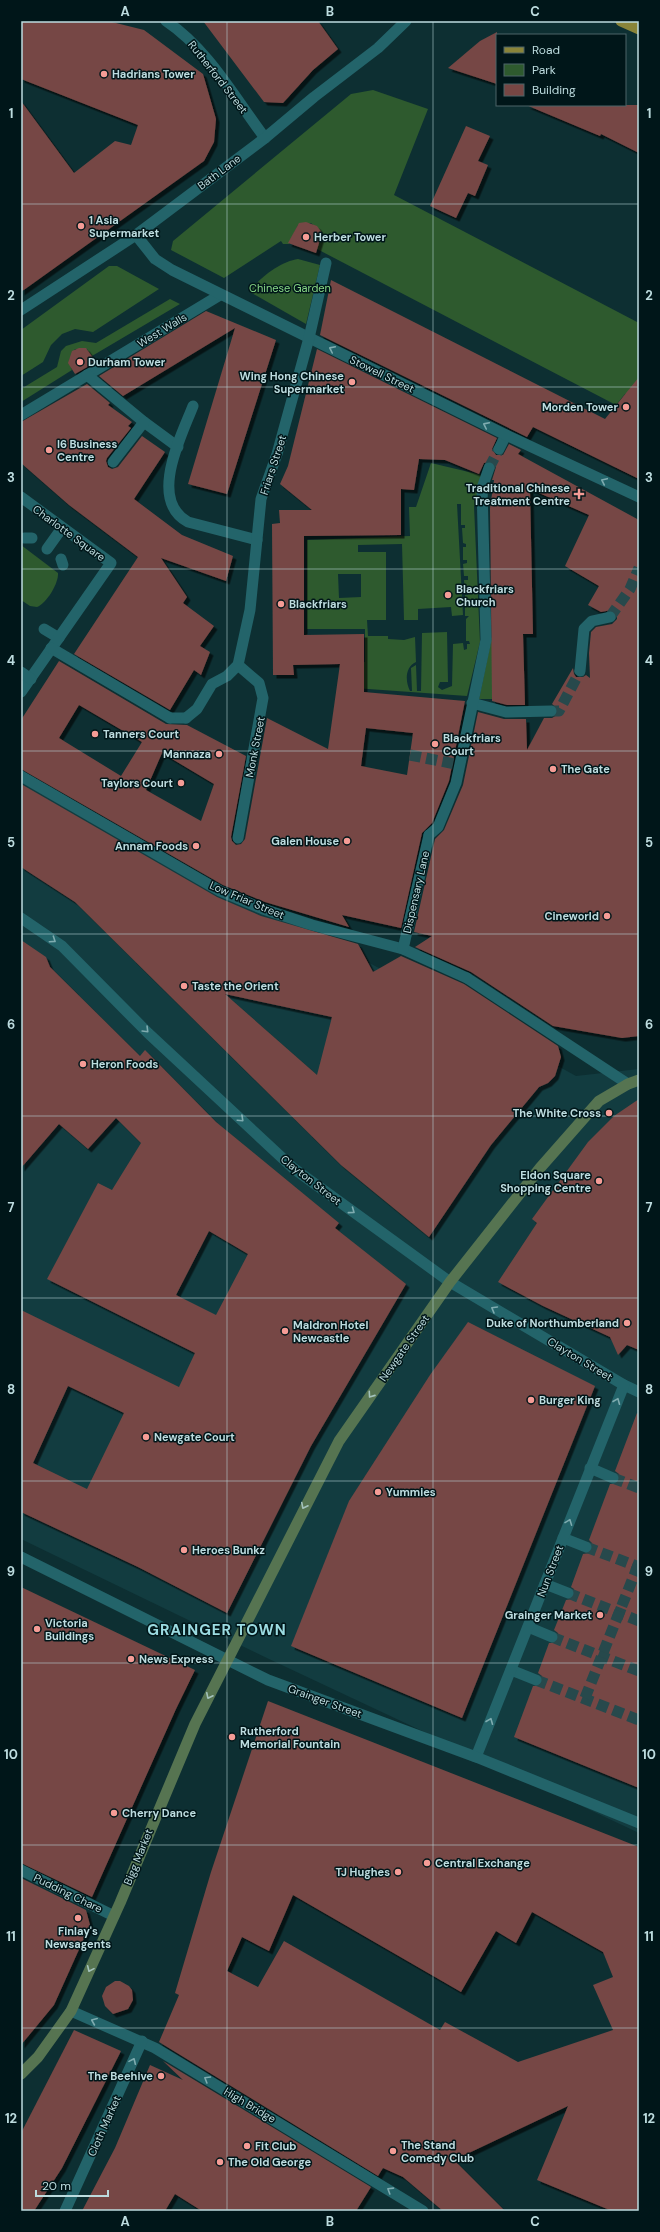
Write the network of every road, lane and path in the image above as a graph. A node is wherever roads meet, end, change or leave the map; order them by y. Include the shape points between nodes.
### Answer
1 (166, 21) edge
2 (406, 21) edge
3 (621, 21) edge
4 (639, 29) edge
5 (265, 138) junction
6 (136, 235) junction
7 (326, 263) dead end
8 (220, 295) junction
9 (21, 310) edge
10 (309, 338) junction
11 (87, 375) junction
12 (193, 406) dead end
13 (21, 414) edge
14 (144, 422) junction
15 (506, 435) junction
16 (178, 447) junction
17 (499, 449) tunnel mouth
18 (113, 462) dead end
19 (489, 468) tunnel mouth
20 (21, 497) edge
21 (639, 497) edge
22 (62, 528) junction
23 (257, 540) junction
24 (47, 549) dead end
25 (610, 617) tunnel mouth
26 (44, 629) dead end
27 (59, 638) junction
28 (51, 648) junction
29 (238, 665) junction
30 (580, 671) tunnel mouth
31 (21, 672) edge
32 (31, 679) junction
33 (21, 692) edge
34 (472, 703) junction
35 (551, 711) tunnel mouth
36 (21, 776) edge
37 (238, 838) dead end
38 (21, 918) edge
39 (403, 949) junction
40 (634, 1082) edge
41 (450, 1282) junction
42 (624, 1385) junction
43 (639, 1392) edge
44 (590, 1468) junction
45 (613, 1478) tunnel mouth
46 (563, 1538) junction
47 (586, 1547) tunnel mouth
48 (21, 1557) edge
49 (545, 1584) junction
50 (568, 1593) tunnel mouth
51 (528, 1627) junction
52 (552, 1637) tunnel mouth
53 (226, 1660) junction
54 (511, 1670) junction
55 (536, 1680) tunnel mouth
56 (476, 1757) junction
57 (639, 1823) edge
58 (21, 1870) edge
59 (114, 1916) junction
60 (71, 2011) junction
61 (142, 2041) junction
62 (21, 2074) edge
63 (65, 2211) edge
64 (423, 2211) edge

1 - 5 street, Rutherford Street via 182,32 206,59
2 - 5 street, Bath Lane via 378,48
3 - 4 main road
5 - 6 street, Bath Lane
6 - 8 street, Stowell Street via 155,259
6 - 9 street, Bath Lane
7 - 10 street, Friars Street
8 - 10 street, Stowell Street
8 - 11 street, West Walls
15 -> 10 street, Stowell Street
10 - 23 street, Friars Street via 277,454 261,499
11 - 13 street, West Walls
11 - 14 street
12 - 16 street
14 - 16 street
14 - 18 street
15 - 17 street
21 -> 15 street, Stowell Street
16 - 23 street via 169,487 174,511 188,522
19 - 34 street via 482,488 486,640
20 - 22 street, Charlotte Square
22 - 24 street
22 - 27 street, Charlotte Square via 111,564
23 - 29 street, Friars Street via 250,610
25 - 30 street via 592,621 584,629
26 - 27 street
27 - 28 street, Charlotte Square
28 - 29 street via 170,718 186,718 197,710 212,684 227,676
28 - 32 street, Charlotte Square
29 - 37 street, Monk Street via 259,683 263,698
31 - 32 street
32 - 33 street, Charlotte Square
34 - 35 street via 506,712
34 - 39 street, Dispensary Lane via 456,783 438,827 429,835
36 - 39 street, Low Friar Street via 220,891 305,922
38 -> 41 street, Clayton Street via 62,946 148,1033 292,1168
39 - 40 street, Low Friar Street via 466,978
40 - 41 main road, Newgate Street via 599,1101 578,1123
42 -> 41 street, Clayton Street
41 -> 53 main road, Newgate Street via 338,1441
42 - 43 street, Clayton Street
44 -> 42 street, Nun Street
44 - 45 street
46 -> 44 street, Nun Street
46 - 47 street
46 - 49 street, Nun Street
48 - 53 street, Grainger Street
49 - 50 street
49 - 51 street, Nun Street
51 - 52 street
51 - 54 street, Nun Street
53 - 56 street, Grainger Street via 268,1680
53 -> 59 main road, Bigg Market via 189,1738
54 - 55 street
56 -> 54 street, Nun Street
56 - 57 street, Grainger Street
58 - 59 street, Pudding Chare
59 -> 60 main road, Bigg Market
61 -> 60 street, High Bridge
60 - 62 main road, Bigg Market via 38,2056
63 -> 61 street, Cloth Market
64 -> 61 street, High Bridge

